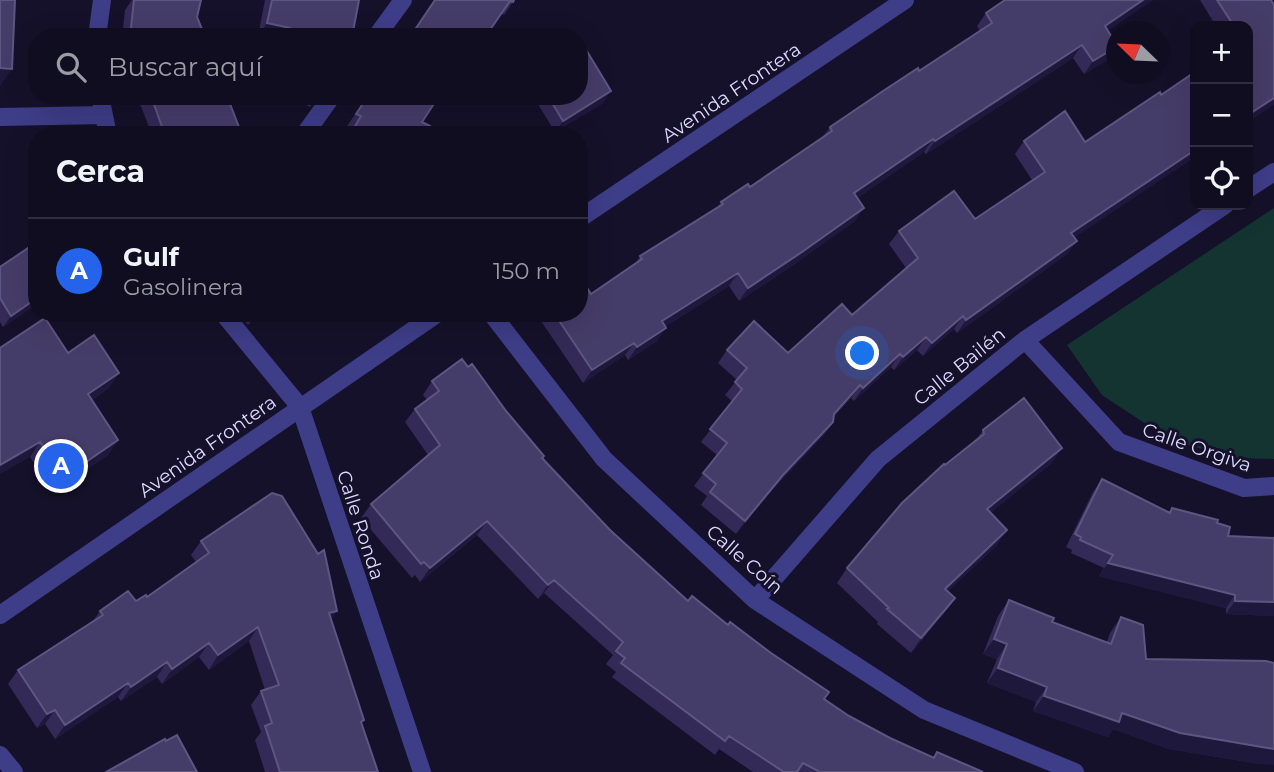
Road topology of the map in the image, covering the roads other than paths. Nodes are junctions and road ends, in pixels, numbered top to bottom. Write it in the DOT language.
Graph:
graph roads {
  1 [pos="102,0"];
  2 [pos="403,0"];
  3 [pos="905,0"];
  4 [pos="98,28"];
  5 [pos="383,28"];
  6 [pos="102,105"];
  7 [pos="326,105"];
  8 [pos="104,115"];
  9 [pos="0,117"];
  10 [pos="106,126"];
  11 [pos="310,126"];
  12 [pos="1274,172"];
  13 [pos="1253,187"];
  14 [pos="1218,210"];
  15 [pos="588,213"];
  16 [pos="230,322"];
  17 [pos="425,322"];
  18 [pos="498,322"];
  19 [pos="1025,340"];
  20 [pos="300,407"];
  21 [pos="1274,486"];
  22 [pos="755,600"];
  23 [pos="0,615"];
  24 [pos="0,755"];
  25 [pos="14,772"];
  26 [pos="422,772"];
  27 [pos="1075,772"];
  1 -- 4 [label="street"];
  2 -- 5 [label="street"];
  3 -- 15 [label="street, Avenida Frontera"];
  6 -- 8 [label="street"];
  7 -- 11 [label="street"];
  8 -- 9 [label="street"];
  8 -- 10 [label="street"];
  12 -- 13 [label="street"];
  14 -- 19 [label="street, Calle Bailén"];
  16 -- 20 [label="street, Calle Ronda"];
  17 -- 20 [label="street, Avenida Frontera"];
  18 -- 22 [label="street, Calle Coín"];
  19 -- 21 [label="street, Calle Orgiva"];
  19 -- 22 [label="street, Calle Bailén"];
  20 -- 23 [label="street, Avenida Frontera"];
  20 -- 26 [label="street, Calle Ronda"];
  22 -- 27 [label="street, Calle Coín"];
  24 -- 25 [label="street"];
}
